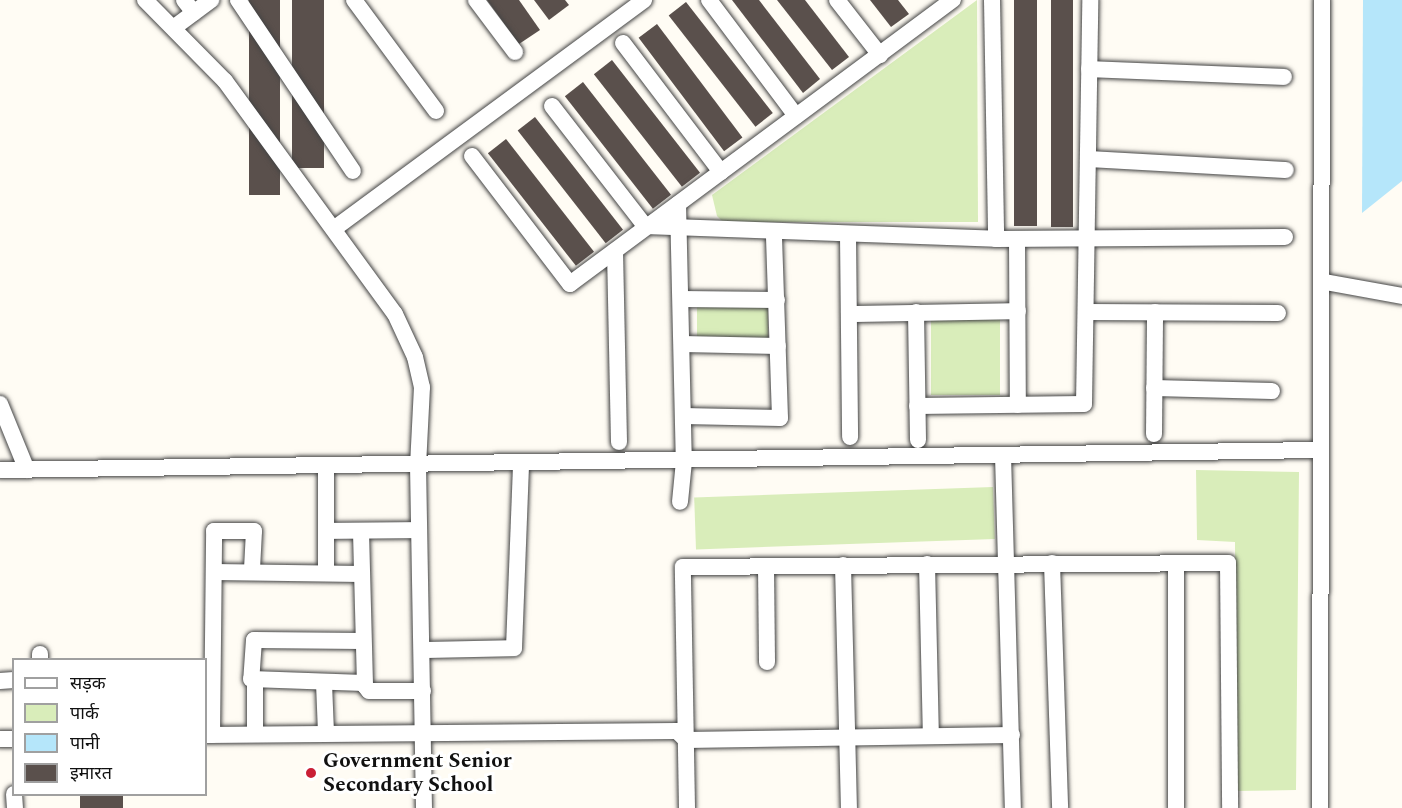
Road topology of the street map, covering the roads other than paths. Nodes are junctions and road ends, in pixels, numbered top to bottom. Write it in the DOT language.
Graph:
graph roads {
  1 [pos="145,0"];
  2 [pos="211,0"];
  3 [pos="238,0"];
  4 [pos="354,0"];
  5 [pos="476,0"];
  6 [pos="644,0"];
  7 [pos="709,0"];
  8 [pos="837,0"];
  9 [pos="953,0"];
  10 [pos="992,0"];
  11 [pos="1090,0"];
  12 [pos="1322,0"];
  13 [pos="189,6"];
  14 [pos="176,26"];
  15 [pos="623,43"];
  16 [pos="515,52"];
  17 [pos="880,55"];
  18 [pos="1089,69"];
  19 [pos="1284,77"];
  20 [pos="552,106"];
  21 [pos="436,111"];
  22 [pos="796,117"];
  23 [pos="472,156"];
  24 [pos="1088,159"];
  25 [pos="1286,170"];
  26 [pos="353,171"];
  27 [pos="721,172"];
  28 [pos="678,204"];
  29 [pos="645,226"];
  30 [pos="335,228"];
  31 [pos="678,232"];
  32 [pos="774,235"];
  33 [pos="848,236"];
  34 [pos="1285,237"];
  35 [pos="1084,238"];
  36 [pos="996,239"];
  37 [pos="1017,239"];
  38 [pos="615,251"];
  39 [pos="1325,282"];
  40 [pos="1402,296"];
  41 [pos="681,299"];
  42 [pos="777,300"];
  43 [pos="1017,311"];
  44 [pos="916,312"];
  45 [pos="1086,312"];
  46 [pos="1155,312"];
  47 [pos="1278,313"];
  48 [pos="849,314"];
  49 [pos="682,344"];
  50 [pos="778,346"];
  51 [pos="1154,388"];
  52 [pos="1272,391"];
  53 [pos="0,404"];
  54 [pos="1018,405"];
  55 [pos="917,406"];
  56 [pos="683,416"];
  57 [pos="1154,434"];
  58 [pos="850,437"];
  59 [pos="918,440"];
  60 [pos="619,442"];
  61 [pos="1321,450"];
  62 [pos="1003,455"];
  63 [pos="684,461"];
  64 [pos="521,464"];
  65 [pos="418,465"];
  66 [pos="326,466"];
  67 [pos="0,470"];
  68 [pos="27,470"];
  69 [pos="680,502"];
  70 [pos="419,530"];
  71 [pos="327,531"];
  72 [pos="361,532"];
  73 [pos="1007,563"];
  74 [pos="1052,563"];
  75 [pos="927,564"];
  76 [pos="1176,564"];
  77 [pos="843,565"];
  78 [pos="766,566"];
  79 [pos="252,570"];
  80 [pos="214,572"];
  81 [pos="326,573"];
  82 [pos="361,574"];
  83 [pos="362,641"];
  84 [pos="422,650"];
  85 [pos="767,662"];
  86 [pos="255,683"];
  87 [pos="324,683"];
  88 [pos="364,683"];
  89 [pos="423,691"];
  90 [pos="423,731"];
  91 [pos="326,733"];
  92 [pos="255,734"];
  93 [pos="209,735"];
  94 [pos="931,735"];
  95 [pos="1012,735"];
  96 [pos="847,737"];
  97 [pos="686,740"];
  98 [pos="424,808"];
  99 [pos="687,808"];
  100 [pos="849,808"];
  101 [pos="1013,808"];
  102 [pos="1060,808"];
  103 [pos="1176,808"];
  104 [pos="1230,808"];
  105 [pos="1320,808"];
  1 -- 14 [label="street"];
  2 -- 13 [label="street"];
  3 -- 26 [label="street"];
  4 -- 21 [label="street"];
  5 -- 16 [label="street"];
  6 -- 30 [label="street"];
  7 -- 22 [label="street"];
  8 -- 17 [label="street"];
  9 -- 17 [label="street"];
  10 -- 36 [label="street"];
  11 -- 18 [label="street"];
  12 -- 39 [label="street"];
  13 -- 14 [label="street"];
  14 -- 30 [label="street"];
  15 -- 27 [label="street"];
  17 -- 22 [label="street"];
  18 -- 19 [label="street"];
  18 -- 24 [label="street"];
  20 -- 29 [label="street"];
  22 -- 27 [label="street"];
  23 -- 38 [label="street"];
  24 -- 25 [label="street"];
  24 -- 35 [label="street"];
  27 -- 28 [label="street"];
  28 -- 29 [label="street"];
  28 -- 31 [label="street"];
  29 -- 31 [label="street"];
  29 -- 38 [label="street"];
  30 -- 65 [label="street"];
  31 -- 32 [label="street"];
  31 -- 41 [label="street"];
  32 -- 33 [label="street"];
  32 -- 42 [label="street"];
  33 -- 36 [label="street"];
  33 -- 48 [label="street"];
  34 -- 35 [label="street"];
  35 -- 37 [label="street"];
  35 -- 45 [label="street"];
  36 -- 37 [label="street"];
  37 -- 43 [label="street"];
  38 -- 60 [label="street"];
  39 -- 40 [label="street"];
  39 -- 61 [label="street"];
  41 -- 42 [label="street"];
  41 -- 49 [label="street"];
  42 -- 50 [label="street"];
  43 -- 44 [label="street"];
  43 -- 54 [label="street"];
  44 -- 48 [label="street"];
  44 -- 55 [label="street"];
  45 -- 46 [label="street"];
  45 -- 54 [label="street"];
  46 -- 47 [label="street"];
  46 -- 51 [label="street"];
  48 -- 58 [label="street"];
  49 -- 50 [label="street"];
  49 -- 56 [label="street"];
  50 -- 56 [label="street"];
  51 -- 52 [label="street"];
  51 -- 57 [label="street"];
  53 -- 68 [label="street"];
  54 -- 55 [label="street"];
  55 -- 59 [label="street"];
  56 -- 63 [label="street"];
  61 -- 62 [label="street"];
  61 -- 105 [label="street"];
  62 -- 63 [label="street"];
  62 -- 73 [label="street"];
  63 -- 64 [label="street"];
  63 -- 69 [label="street"];
  64 -- 65 [label="street"];
  64 -- 84 [label="street"];
  65 -- 66 [label="street"];
  65 -- 70 [label="street"];
  66 -- 68 [label="street"];
  66 -- 71 [label="street"];
  67 -- 68 [label="street"];
  70 -- 72 [label="street"];
  70 -- 84 [label="street"];
  71 -- 72 [label="street"];
  71 -- 81 [label="street"];
  72 -- 82 [label="street"];
  73 -- 74 [label="street"];
  73 -- 75 [label="street"];
  73 -- 95 [label="street"];
  74 -- 76 [label="street"];
  74 -- 102 [label="street"];
  75 -- 77 [label="street"];
  75 -- 94 [label="street"];
  76 -- 103 [label="street"];
  76 -- 104 [label="street"];
  77 -- 78 [label="street"];
  77 -- 96 [label="street"];
  78 -- 85 [label="street"];
  78 -- 97 [label="street"];
  79 -- 80 [label="street"];
  79 -- 80 [label="street"];
  79 -- 81 [label="street"];
  80 -- 93 [label="street"];
  81 -- 82 [label="street"];
  82 -- 83 [label="street"];
  83 -- 86 [label="street"];
  83 -- 88 [label="street"];
  84 -- 89 [label="street"];
  86 -- 87 [label="street"];
  86 -- 92 [label="street"];
  87 -- 88 [label="street"];
  87 -- 91 [label="street"];
  88 -- 89 [label="street"];
  89 -- 90 [label="street"];
  90 -- 91 [label="street"];
  90 -- 97 [label="street"];
  90 -- 98 [label="street"];
  91 -- 92 [label="street"];
  92 -- 93 [label="street"];
  94 -- 95 [label="street"];
  94 -- 96 [label="street"];
  95 -- 101 [label="street"];
  96 -- 97 [label="street"];
  96 -- 100 [label="street"];
  97 -- 99 [label="street"];
}
